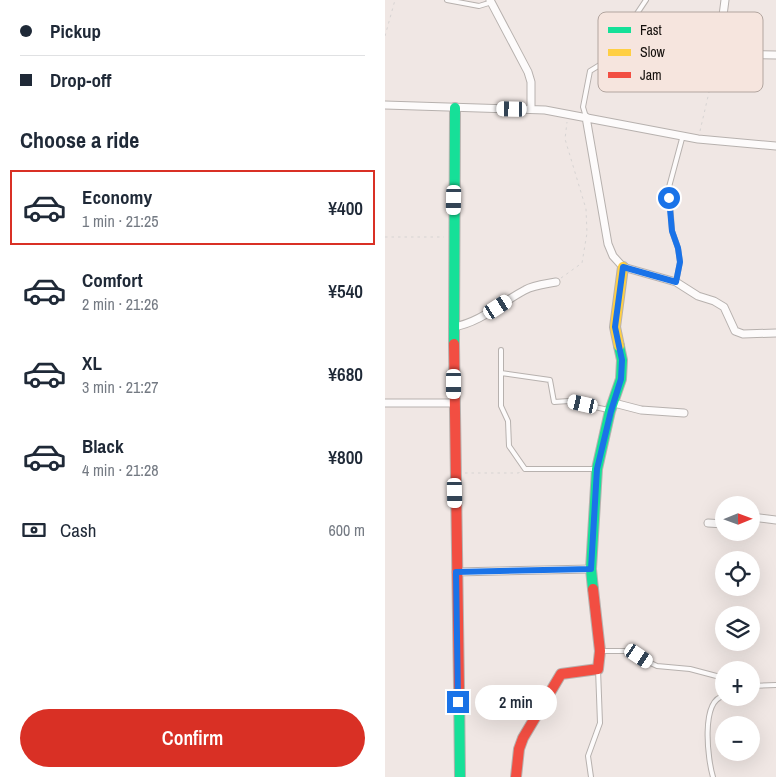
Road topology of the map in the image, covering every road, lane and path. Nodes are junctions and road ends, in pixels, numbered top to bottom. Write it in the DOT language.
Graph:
graph roads {
  1 [pos="395,0"];
  2 [pos="447,0"];
  3 [pos="646,0"];
  4 [pos="491,1"];
  5 [pos="638,12"];
  6 [pos="385,36"];
  7 [pos="763,55"];
  8 [pos="776,55"];
  9 [pos="598,65"];
  10 [pos="709,92"];
  11 [pos="385,105"];
  12 [pos="455,108"];
  13 [pos="531,109"];
  14 [pos="569,114"];
  15 [pos="586,117"];
  16 [pos="683,135"];
  17 [pos="698,139"];
  18 [pos="776,146"];
  19 [pos="385,237"];
  20 [pos="453,237"];
  21 [pos="623,267"];
  22 [pos="556,282"];
  23 [pos="676,282"];
  24 [pos="453,327"];
  25 [pos="776,333"];
  26 [pos="501,350"];
  27 [pos="501,373"];
  28 [pos="385,402"];
  29 [pos="454,403"];
  30 [pos="612,407"];
  31 [pos="683,413"];
  32 [pos="525,469"];
  33 [pos="597,469"];
  34 [pos="455,473"];
  35 [pos="760,518"];
  36 [pos="776,520"];
  37 [pos="708,523"];
  38 [pos="715,523"];
  39 [pos="591,569"];
  40 [pos="456,572"];
  41 [pos="600,652"];
  42 [pos="598,669"];
  43 [pos="715,676"];
  44 [pos="776,684"];
  45 [pos="760,685"];
  46 [pos="715,700"];
  47 [pos="460,777"];
  48 [pos="516,777"];
  49 [pos="591,777"];
  50 [pos="713,777"];
  1 -- 6 [label="path"];
  2 -- 4 [label="lane"];
  3 -- 5 [label="lane"];
  4 -- 13 [label="street"];
  7 -- 8 [label="street"];
  9 -- 15 [label="lane"];
  10 -- 17 [label="path"];
  11 -- 12 [label="street"];
  12 -- 13 [label="street"];
  12 -- 20 [label="street"];
  13 -- 14 [label="street"];
  14 -- 15 [label="street"];
  14 -- 22 [label="path"];
  15 -- 16 [label="street"];
  15 -- 21 [label="street"];
  16 -- 17 [label="street"];
  16 -- 23 [label="lane"];
  17 -- 18 [label="street"];
  19 -- 20 [label="path"];
  20 -- 24 [label="street"];
  21 -- 23 [label="street"];
  21 -- 30 [label="street"];
  22 -- 24 [label="street"];
  23 -- 25 [label="street"];
  24 -- 29 [label="street"];
  26 -- 27 [label="lane"];
  27 -- 30 [label="lane"];
  27 -- 32 [label="lane"];
  28 -- 29 [label="street"];
  29 -- 34 [label="street"];
  30 -- 31 [label="street"];
  30 -- 33 [label="street"];
  32 -- 33 [label="lane"];
  32 -- 34 [label="path"];
  33 -- 39 [label="street"];
  34 -- 40 [label="street"];
  35 -- 36 [label="street"];
  37 -- 38 [label="street"];
  39 -- 40 [label="street"];
  39 -- 41 [label="street"];
  40 -- 47 [label="street"];
  41 -- 42 [label="street"];
  41 -- 43 [label="lane"];
  42 -- 48 [label="street"];
  42 -- 49 [label="lane"];
  44 -- 45 [label="lane"];
  46 -- 50 [label="lane"];
}
